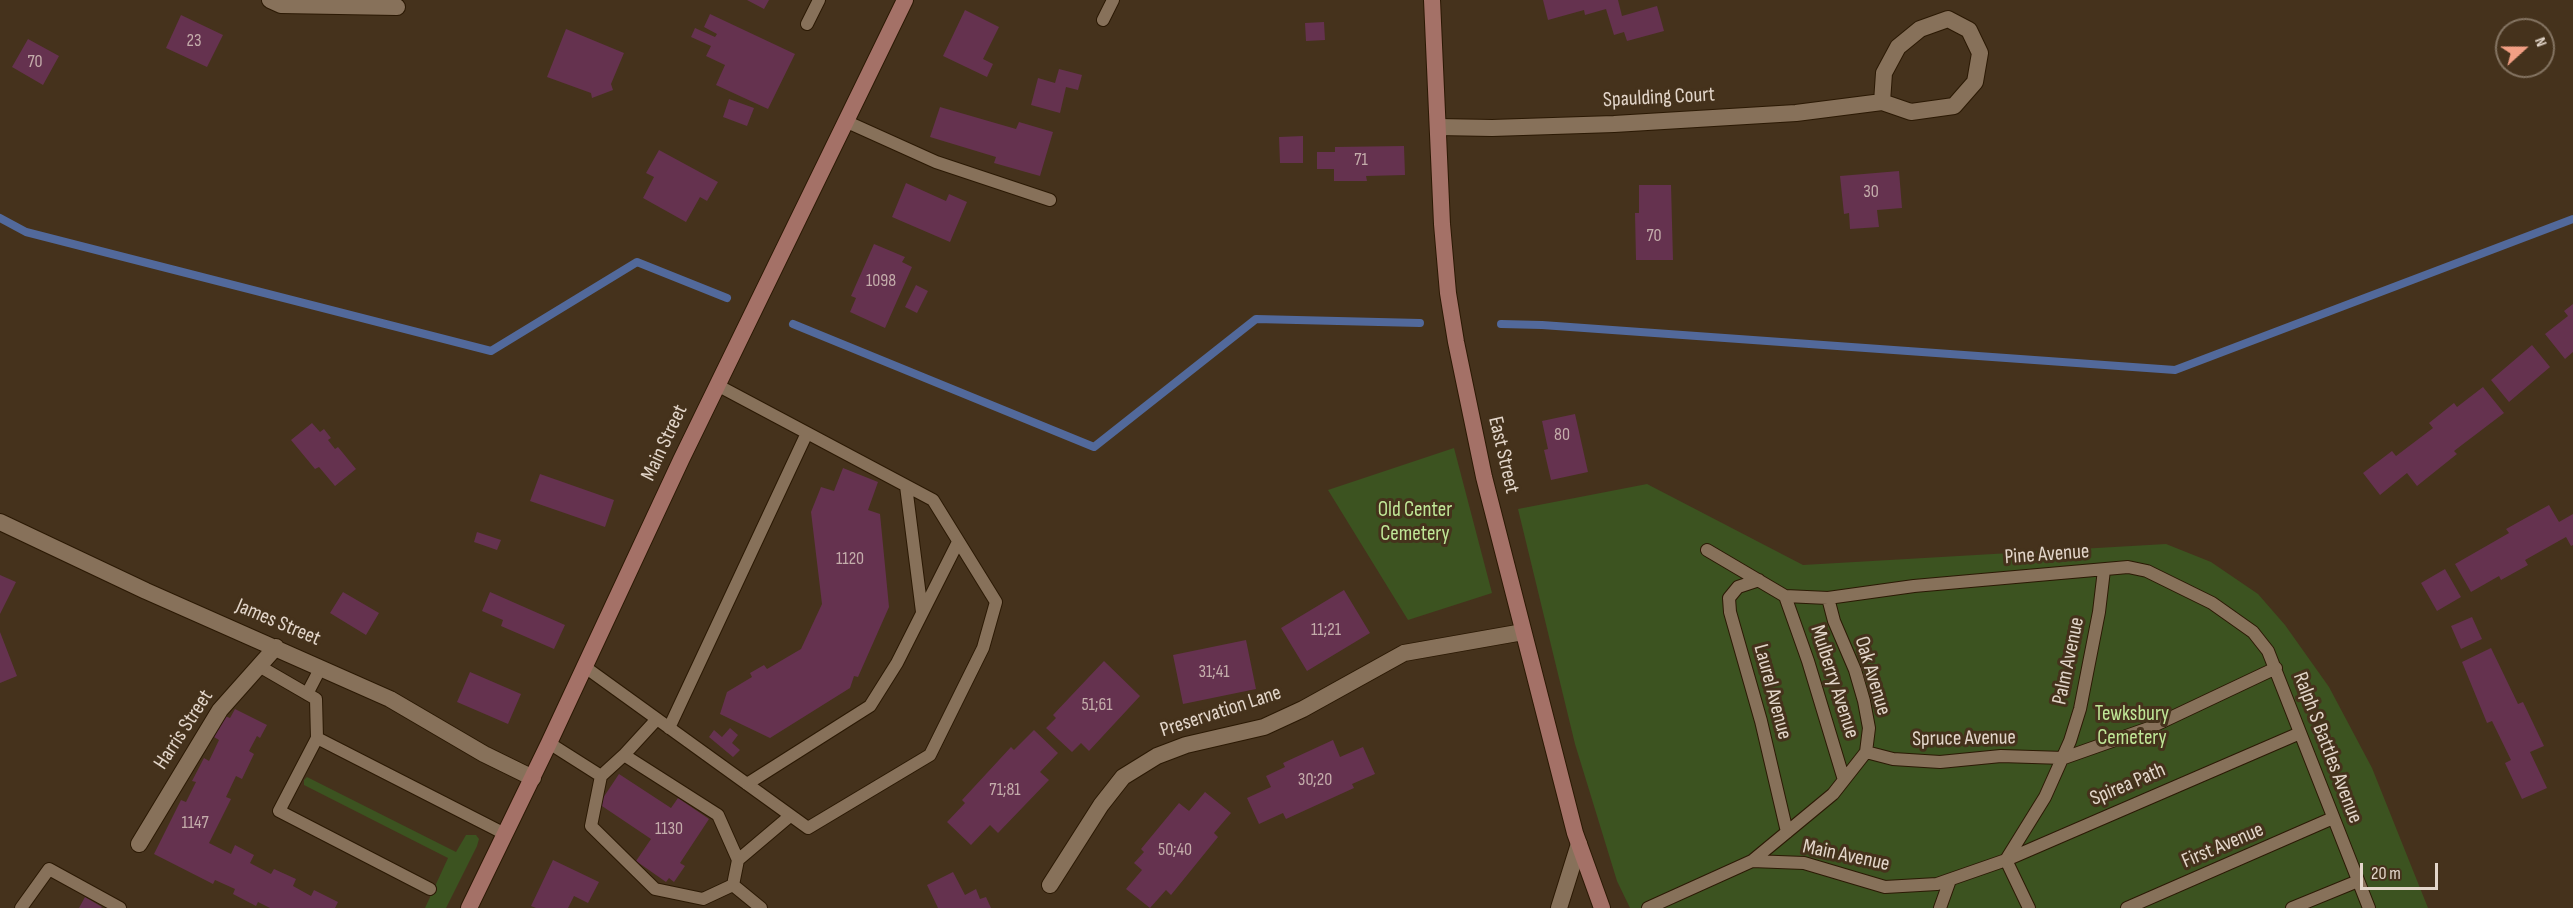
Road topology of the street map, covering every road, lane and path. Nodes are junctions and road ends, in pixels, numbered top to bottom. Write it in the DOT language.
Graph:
graph roads {
  1 [pos="270,0"];
  2 [pos="819,0"];
  3 [pos="1113,0"];
  4 [pos="1432,0"];
  5 [pos="900,2"];
  6 [pos="397,7"];
  7 [pos="1102,20"];
  8 [pos="807,24"];
  9 [pos="1882,102"];
  10 [pos="845,121"];
  11 [pos="1438,127"];
  12 [pos="1050,200"];
  13 [pos="717,385"];
  14 [pos="807,433"];
  15 [pos="906,486"];
  16 [pos="0,522"];
  17 [pos="958,542"];
  18 [pos="1707,550"];
  19 [pos="2104,570"];
  20 [pos="1759,580"];
  21 [pos="1785,596"];
  22 [pos="1828,598"];
  23 [pos="922,612"];
  24 [pos="1523,632"];
  25 [pos="276,647"];
  26 [pos="259,666"];
  27 [pos="321,667"];
  28 [pos="585,667"];
  29 [pos="2276,668"];
  30 [pos="307,694"];
  31 [pos="657,719"];
  32 [pos="669,728"];
  33 [pos="2300,733"];
  34 [pos="318,738"];
  35 [pos="549,743"];
  36 [pos="1866,752"];
  37 [pos="624,755"];
  38 [pos="2064,758"];
  39 [pos="601,776"];
  40 [pos="533,778"];
  41 [pos="1844,780"];
  42 [pos="747,784"];
  43 [pos="790,816"];
  44 [pos="2333,818"];
  45 [pos="1787,831"];
  46 [pos="505,834"];
  47 [pos="139,844"];
  48 [pos="1579,844"];
  49 [pos="738,860"];
  50 [pos="2006,860"];
  51 [pos="1752,861"];
  52 [pos="1950,880"];
  53 [pos="2358,881"];
  54 [pos="733,885"];
  55 [pos="1050,885"];
  56 [pos="430,890"];
  57 [pos="1656,906"];
  58 [pos="21,908"];
  59 [pos="120,908"];
  60 [pos="470,908"];
  61 [pos="761,908"];
  62 [pos="1559,908"];
  63 [pos="1602,908"];
  64 [pos="1940,908"];
  65 [pos="2029,908"];
  66 [pos="2127,908"];
  67 [pos="2292,908"];
  68 [pos="2369,908"];
  1 -- 6 [label="street"];
  2 -- 8 [label="lane"];
  3 -- 7 [label="lane"];
  4 -- 11 [label="main road, East Street"];
  5 -- 10 [label="main road, Main Street"];
  9 -- 9 [label="street, Spaulding Court"];
  9 -- 11 [label="street, Spaulding Court"];
  10 -- 12 [label="lane"];
  10 -- 13 [label="main road, Main Street"];
  11 -- 24 [label="main road, East Street"];
  13 -- 14 [label="lane"];
  13 -- 28 [label="main road, Main Street"];
  14 -- 15 [label="lane"];
  14 -- 32 [label="lane"];
  15 -- 17 [label="lane"];
  15 -- 23 [label="lane"];
  16 -- 25 [label="street, James Street"];
  17 -- 23 [label="lane"];
  17 -- 43 [label="lane"];
  18 -- 20 [label="lane"];
  19 -- 22 [label="lane, Pine Avenue"];
  19 -- 29 [label="lane, Pine Avenue"];
  19 -- 38 [label="lane, Palm Avenue"];
  20 -- 21 [label="lane"];
  20 -- 45 [label="lane, Laurel Avenue"];
  21 -- 22 [label="lane, Pine Avenue"];
  21 -- 41 [label="lane, Mulberry Avenue"];
  22 -- 36 [label="lane, Oak Avenue"];
  23 -- 42 [label="lane"];
  24 -- 48 [label="main road, East Street"];
  24 -- 55 [label="street, Preservation Lane"];
  25 -- 26 [label="street, Harris Street"];
  25 -- 27 [label="street, James Street"];
  26 -- 30 [label="lane"];
  26 -- 47 [label="street, Harris Street"];
  27 -- 30 [label="lane"];
  27 -- 40 [label="street, James Street"];
  28 -- 31 [label="lane"];
  28 -- 35 [label="main road, Main Street"];
  29 -- 33 [label="lane, Ralph S Battles Avenue"];
  29 -- 38 [label="lane"];
  30 -- 34 [label="lane"];
  31 -- 32 [label="lane"];
  31 -- 37 [label="lane"];
  32 -- 42 [label="lane"];
  33 -- 44 [label="lane, Ralph S Battles Avenue"];
  33 -- 50 [label="lane, Spirea Path"];
  34 -- 46 [label="lane"];
  34 -- 56 [label="lane"];
  35 -- 39 [label="lane"];
  35 -- 40 [label="main road, Main Street"];
  36 -- 38 [label="lane, Spruce Avenue"];
  36 -- 41 [label="lane"];
  37 -- 39 [label="lane"];
  37 -- 49 [label="lane"];
  38 -- 50 [label="lane, Palm Avenue"];
  39 -- 54 [label="lane"];
  40 -- 46 [label="main road, Main Street"];
  41 -- 45 [label="lane"];
  42 -- 43 [label="lane"];
  43 -- 49 [label="lane"];
  44 -- 53 [label="lane, Ralph S Battles Avenue"];
  44 -- 66 [label="lane, First Avenue"];
  45 -- 51 [label="lane"];
  46 -- 60 [label="main road, Main Street"];
  48 -- 62 [label="street"];
  48 -- 63 [label="main road, East Street"];
  49 -- 54 [label="lane"];
  50 -- 52 [label="lane, Main Avenue"];
  50 -- 65 [label="lane"];
  51 -- 52 [label="lane, Main Avenue"];
  51 -- 57 [label="lane, Main Avenue"];
  52 -- 64 [label="lane"];
  53 -- 67 [label="lane"];
  53 -- 68 [label="lane, Ralph S Battles Avenue"];
  54 -- 61 [label="lane"];
  58 -- 59 [label="lane"];
}
